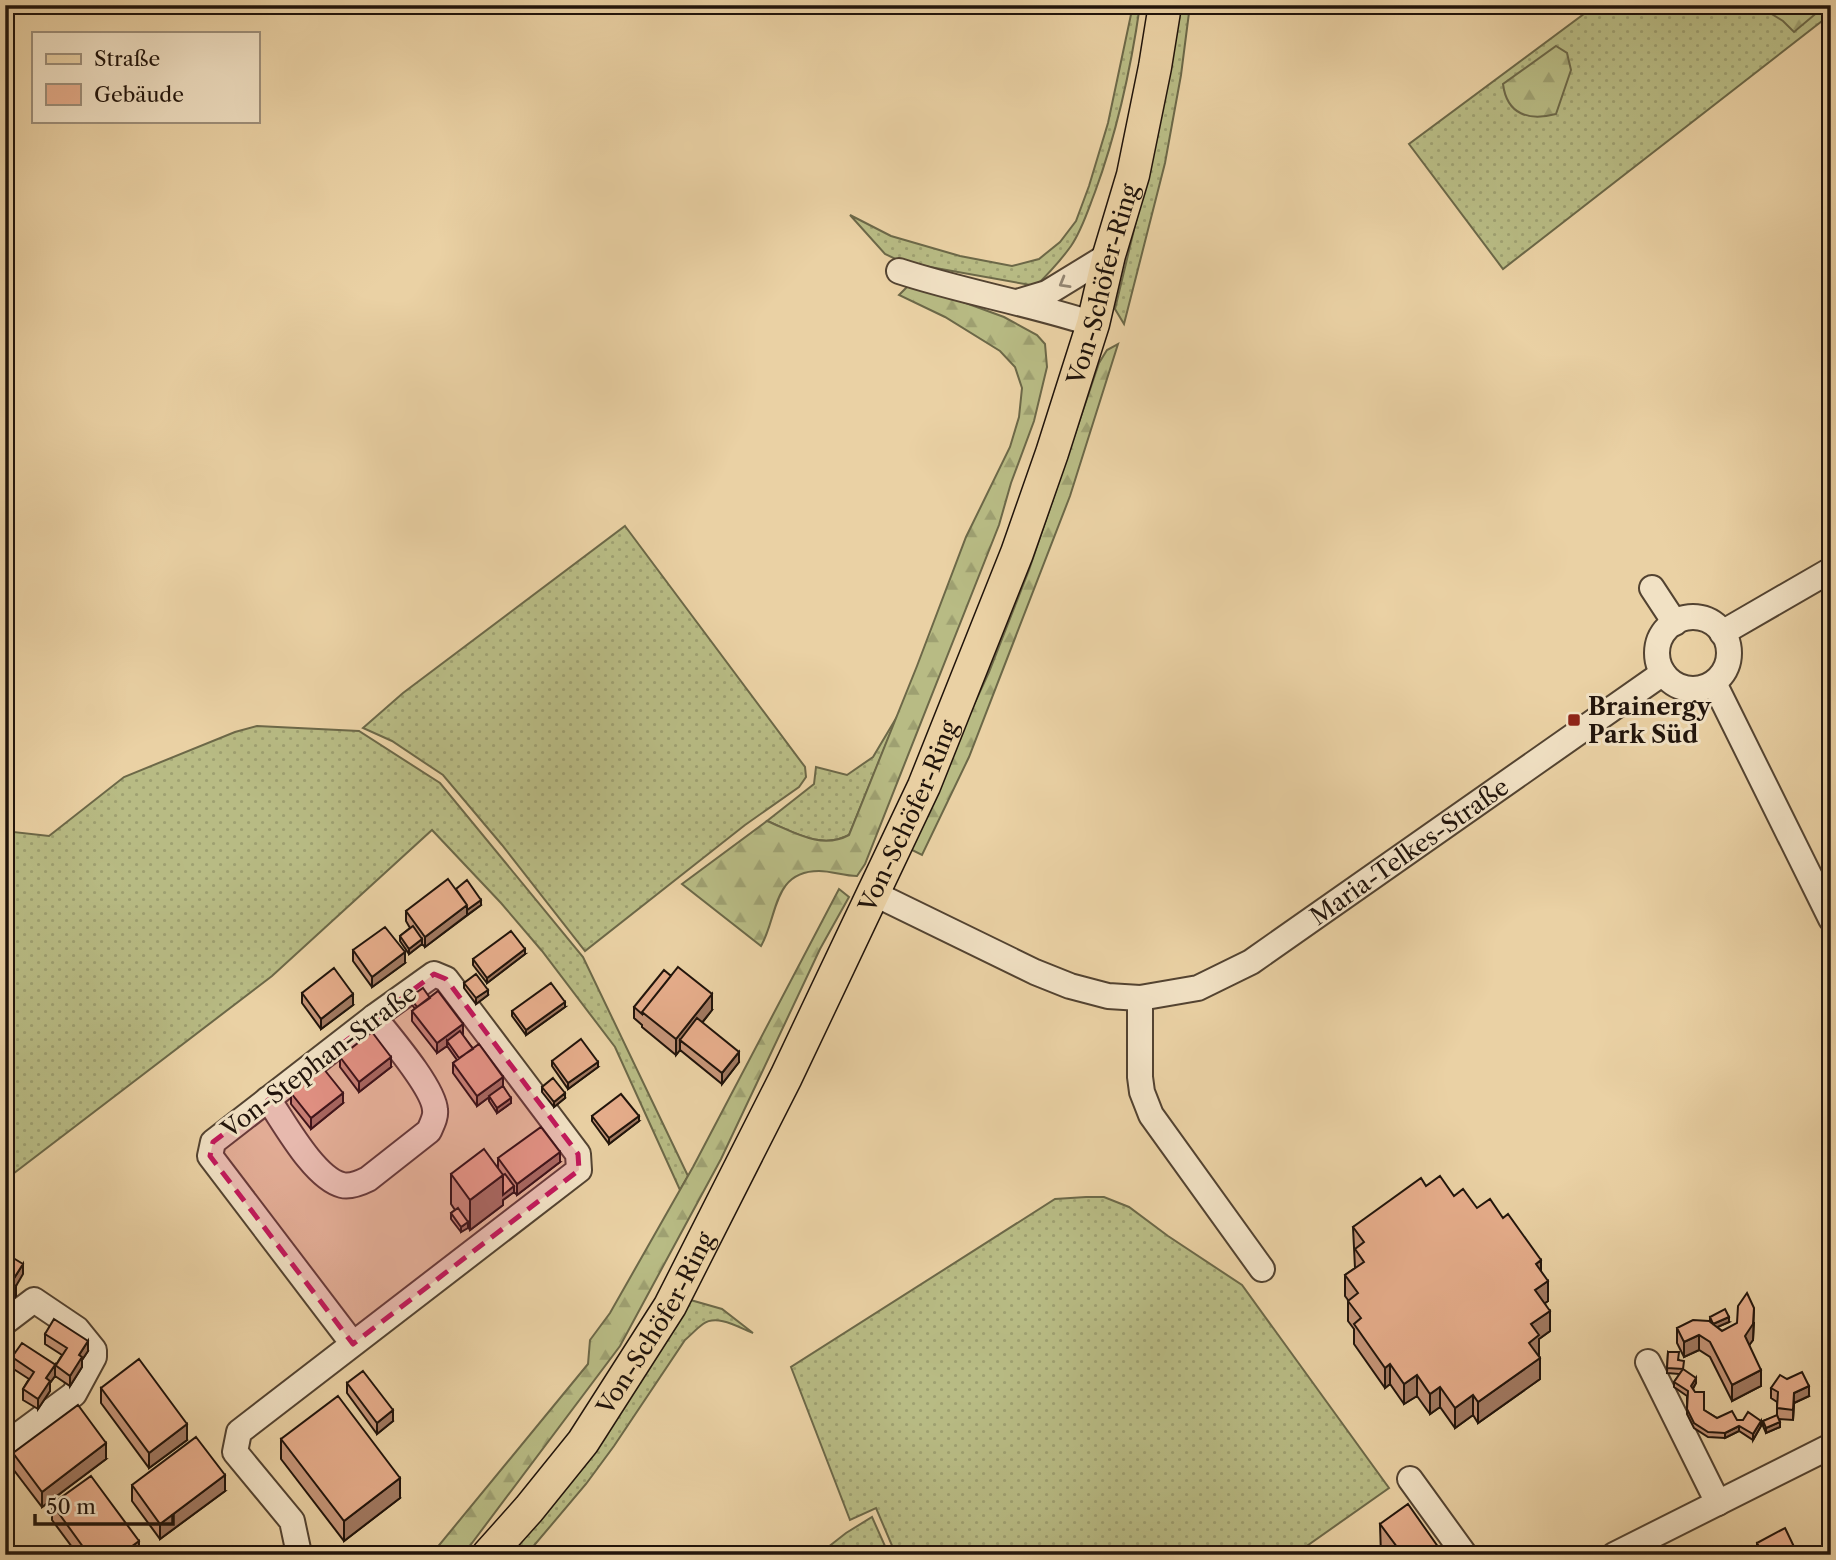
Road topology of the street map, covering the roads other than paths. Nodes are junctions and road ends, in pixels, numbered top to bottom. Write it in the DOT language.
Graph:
graph roads {
  1 [pos="1165,5"];
  2 [pos="1109,254"];
  3 [pos="899,271"];
  4 [pos="1015,303"];
  5 [pos="1093,324"];
  6 [pos="1831,570"];
  7 [pos="1652,588"];
  8 [pos="1675,623"];
  9 [pos="1722,633"];
  10 [pos="1663,673"];
  11 [pos="1714,683"];
  12 [pos="875,894"];
  13 [pos="1831,919"];
  14 [pos="1140,998"];
  15 [pos="374,1017"];
  16 [pos="268,1099"];
  17 [pos="1262,1269"];
  18 [pos="5,1322"];
  19 [pos="353,1344"];
  20 [pos="1648,1362"];
  21 [pos="5,1445"];
  22 [pos="1831,1446"];
  23 [pos="1410,1479"];
  24 [pos="1718,1503"];
  25 [pos="296,1555"];
  26 [pos="488,1555"];
  27 [pos="1465,1555"];
  28 [pos="1614,1555"];
  1 -- 2 [label="main road, Von-Schöfer-Ring"];
  2 -- 4 [label="street, one-way"];
  2 -- 5 [label="main road, Von-Schöfer-Ring"];
  3 -- 4 [label="street"];
  4 -- 5 [label="street"];
  5 -- 12 [label="main road, Von-Schöfer-Ring"];
  6 -- 9 [label="street"];
  7 -- 8 [label="street"];
  8 -- 9 [label="street"];
  8 -- 10 [label="street"];
  9 -- 11 [label="street"];
  10 -- 11 [label="street"];
  10 -- 14 [label="street, Maria-Telkes-Straße"];
  11 -- 13 [label="street"];
  12 -- 14 [label="street, Maria-Telkes-Straße"];
  12 -- 26 [label="main road, Von-Schöfer-Ring"];
  14 -- 17 [label="street"];
  15 -- 16 [label="street, Von-Stephan-Straße"];
  15 -- 16 [label="street"];
  15 -- 19 [label="street, Von-Stephan-Straße"];
  16 -- 19 [label="street, Von-Stephan-Straße"];
  18 -- 21 [label="street"];
  19 -- 25 [label="street, Von-Stephan-Straße"];
  20 -- 24 [label="street"];
  22 -- 24 [label="street"];
  23 -- 27 [label="street"];
  24 -- 28 [label="street"];
}
